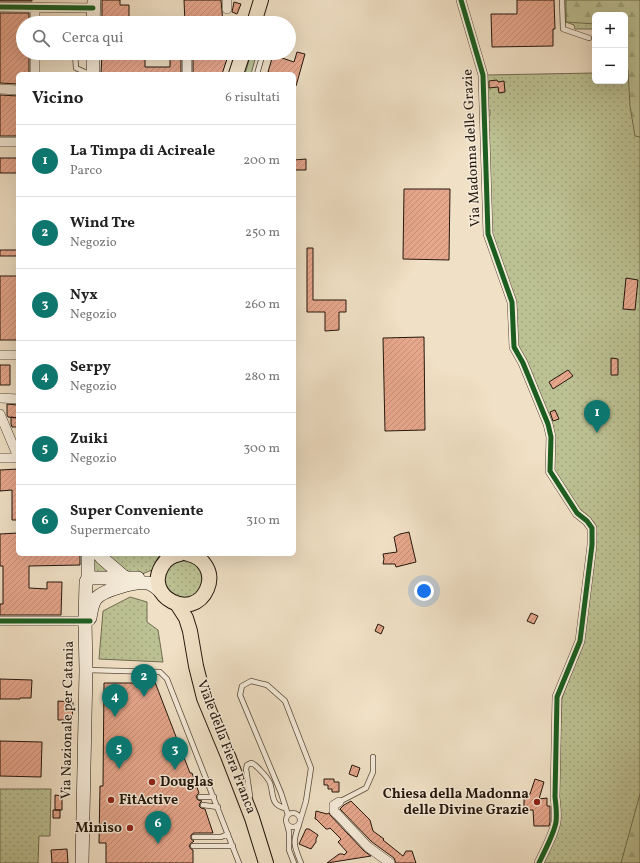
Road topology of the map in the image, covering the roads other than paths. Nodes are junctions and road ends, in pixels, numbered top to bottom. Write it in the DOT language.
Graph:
graph roads {
  1 [pos="255,0"];
  2 [pos="261,0"];
  3 [pos="461,0"];
  4 [pos="562,0"];
  5 [pos="93,4"];
  6 [pos="0,7"];
  7 [pos="36,7"];
  8 [pos="35,16"];
  9 [pos="93,16"];
  10 [pos="250,16"];
  11 [pos="256,16"];
  12 [pos="589,38"];
  13 [pos="35,60"];
  14 [pos="75,60"];
  15 [pos="93,60"];
  16 [pos="188,60"];
  17 [pos="238,60"];
  18 [pos="240,60"];
  19 [pos="261,60"];
  20 [pos="35,72"];
  21 [pos="85,72"];
  22 [pos="93,72"];
  23 [pos="187,72"];
  24 [pos="235,72"];
  25 [pos="236,72"];
  26 [pos="258,72"];
  27 [pos="0,89"];
  28 [pos="16,90"];
  29 [pos="0,142"];
  30 [pos="16,142"];
  31 [pos="0,355"];
  32 [pos="16,355"];
  33 [pos="0,398"];
  34 [pos="16,398"];
  35 [pos="0,414"];
  36 [pos="16,452"];
  37 [pos="16,457"];
  38 [pos="0,458"];
  39 [pos="88,556"];
  40 [pos="100,556"];
  41 [pos="174,556"];
  42 [pos="194,556"];
  43 [pos="164,562"];
  44 [pos="88,578"];
  45 [pos="124,582"];
  46 [pos="161,592"];
  47 [pos="197,601"];
  48 [pos="177,604"];
  49 [pos="0,621"];
  50 [pos="87,621"];
  51 [pos="190,631"];
  52 [pos="86,670"];
  53 [pos="373,758"];
  54 [pos="200,797"];
  55 [pos="214,797"];
  56 [pos="338,802"];
  57 [pos="204,805"];
  58 [pos="218,807"];
  59 [pos="285,808"];
  60 [pos="288,815"];
  61 [pos="252,818"];
  62 [pos="286,822"];
  63 [pos="300,822"];
  64 [pos="228,834"];
  65 [pos="194,837"];
  66 [pos="193,846"];
  67 [pos="233,846"];
  68 [pos="82,863"];
  69 [pos="239,863"];
  70 [pos="266,863"];
  71 [pos="294,863"];
  72 [pos="301,863"];
  73 [pos="390,863"];
  74 [pos="539,863"];
  1 -- 10 [label="main road"];
  2 -- 11 [label="main road"];
  3 -- 74 [label="street, Via Madonna delle Grazie"];
  4 -- 12 [label="lane"];
  5 -- 7 [label="street"];
  5 -- 9 [label="main road"];
  6 -- 7 [label="street"];
  7 -- 8 [label="street"];
  13 -- 20 [label="street"];
  14 -- 21 [label="lane"];
  15 -- 22 [label="main road"];
  16 -- 23 [label="street"];
  17 -- 24 [label="main road"];
  18 -- 25 [label="main road"];
  19 -- 26 [label="lane"];
  27 -- 28 [label="street"];
  29 -- 30 [label="street"];
  31 -- 32 [label="street"];
  33 -- 34 [label="street"];
  35 -- 36 [label="street"];
  37 -- 38 [label="street"];
  39 -- 44 [label="main road, Via Nazionale per Catania"];
  40 -- 45 [label="main road"];
  41 -- 43 [label="main road"];
  42 -- 47 [label="main road"];
  43 -- 45 [label="main road"];
  43 -- 46 [label="main road"];
  44 -- 45 [label="main road"];
  44 -- 50 [label="main road, Via Nazionale per Catania"];
  45 -- 46 [label="main road"];
  45 -- 50 [label="main road"];
  46 -- 48 [label="main road"];
  47 -- 48 [label="main road"];
  47 -- 51 [label="main road"];
  48 -- 51 [label="main road"];
  49 -- 50 [label="street"];
  50 -- 52 [label="main road, Via Nazionale per Catania"];
  51 -- 61 [label="main road, Viale della Fiera Franca"];
  52 -- 55 [label="lane"];
  52 -- 68 [label="main road, Via Nazionale per Catania"];
  53 -- 56 [label="lane"];
  54 -- 55 [label="lane"];
  55 -- 58 [label="lane"];
  56 -- 73 [label="street"];
  57 -- 58 [label="lane"];
  58 -- 64 [label="lane"];
  59 -- 60 [label="lane"];
  59 -- 61 [label="lane"];
  59 -- 63 [label="lane"];
  60 -- 62 [label="lane"];
  60 -- 63 [label="lane"];
  61 -- 70 [label="main road, Viale della Fiera Franca"];
  62 -- 63 [label="lane"];
  62 -- 71 [label="lane"];
  63 -- 72 [label="lane"];
  64 -- 65 [label="lane"];
  64 -- 67 [label="lane"];
  66 -- 67 [label="lane"];
  67 -- 69 [label="lane"];
}
